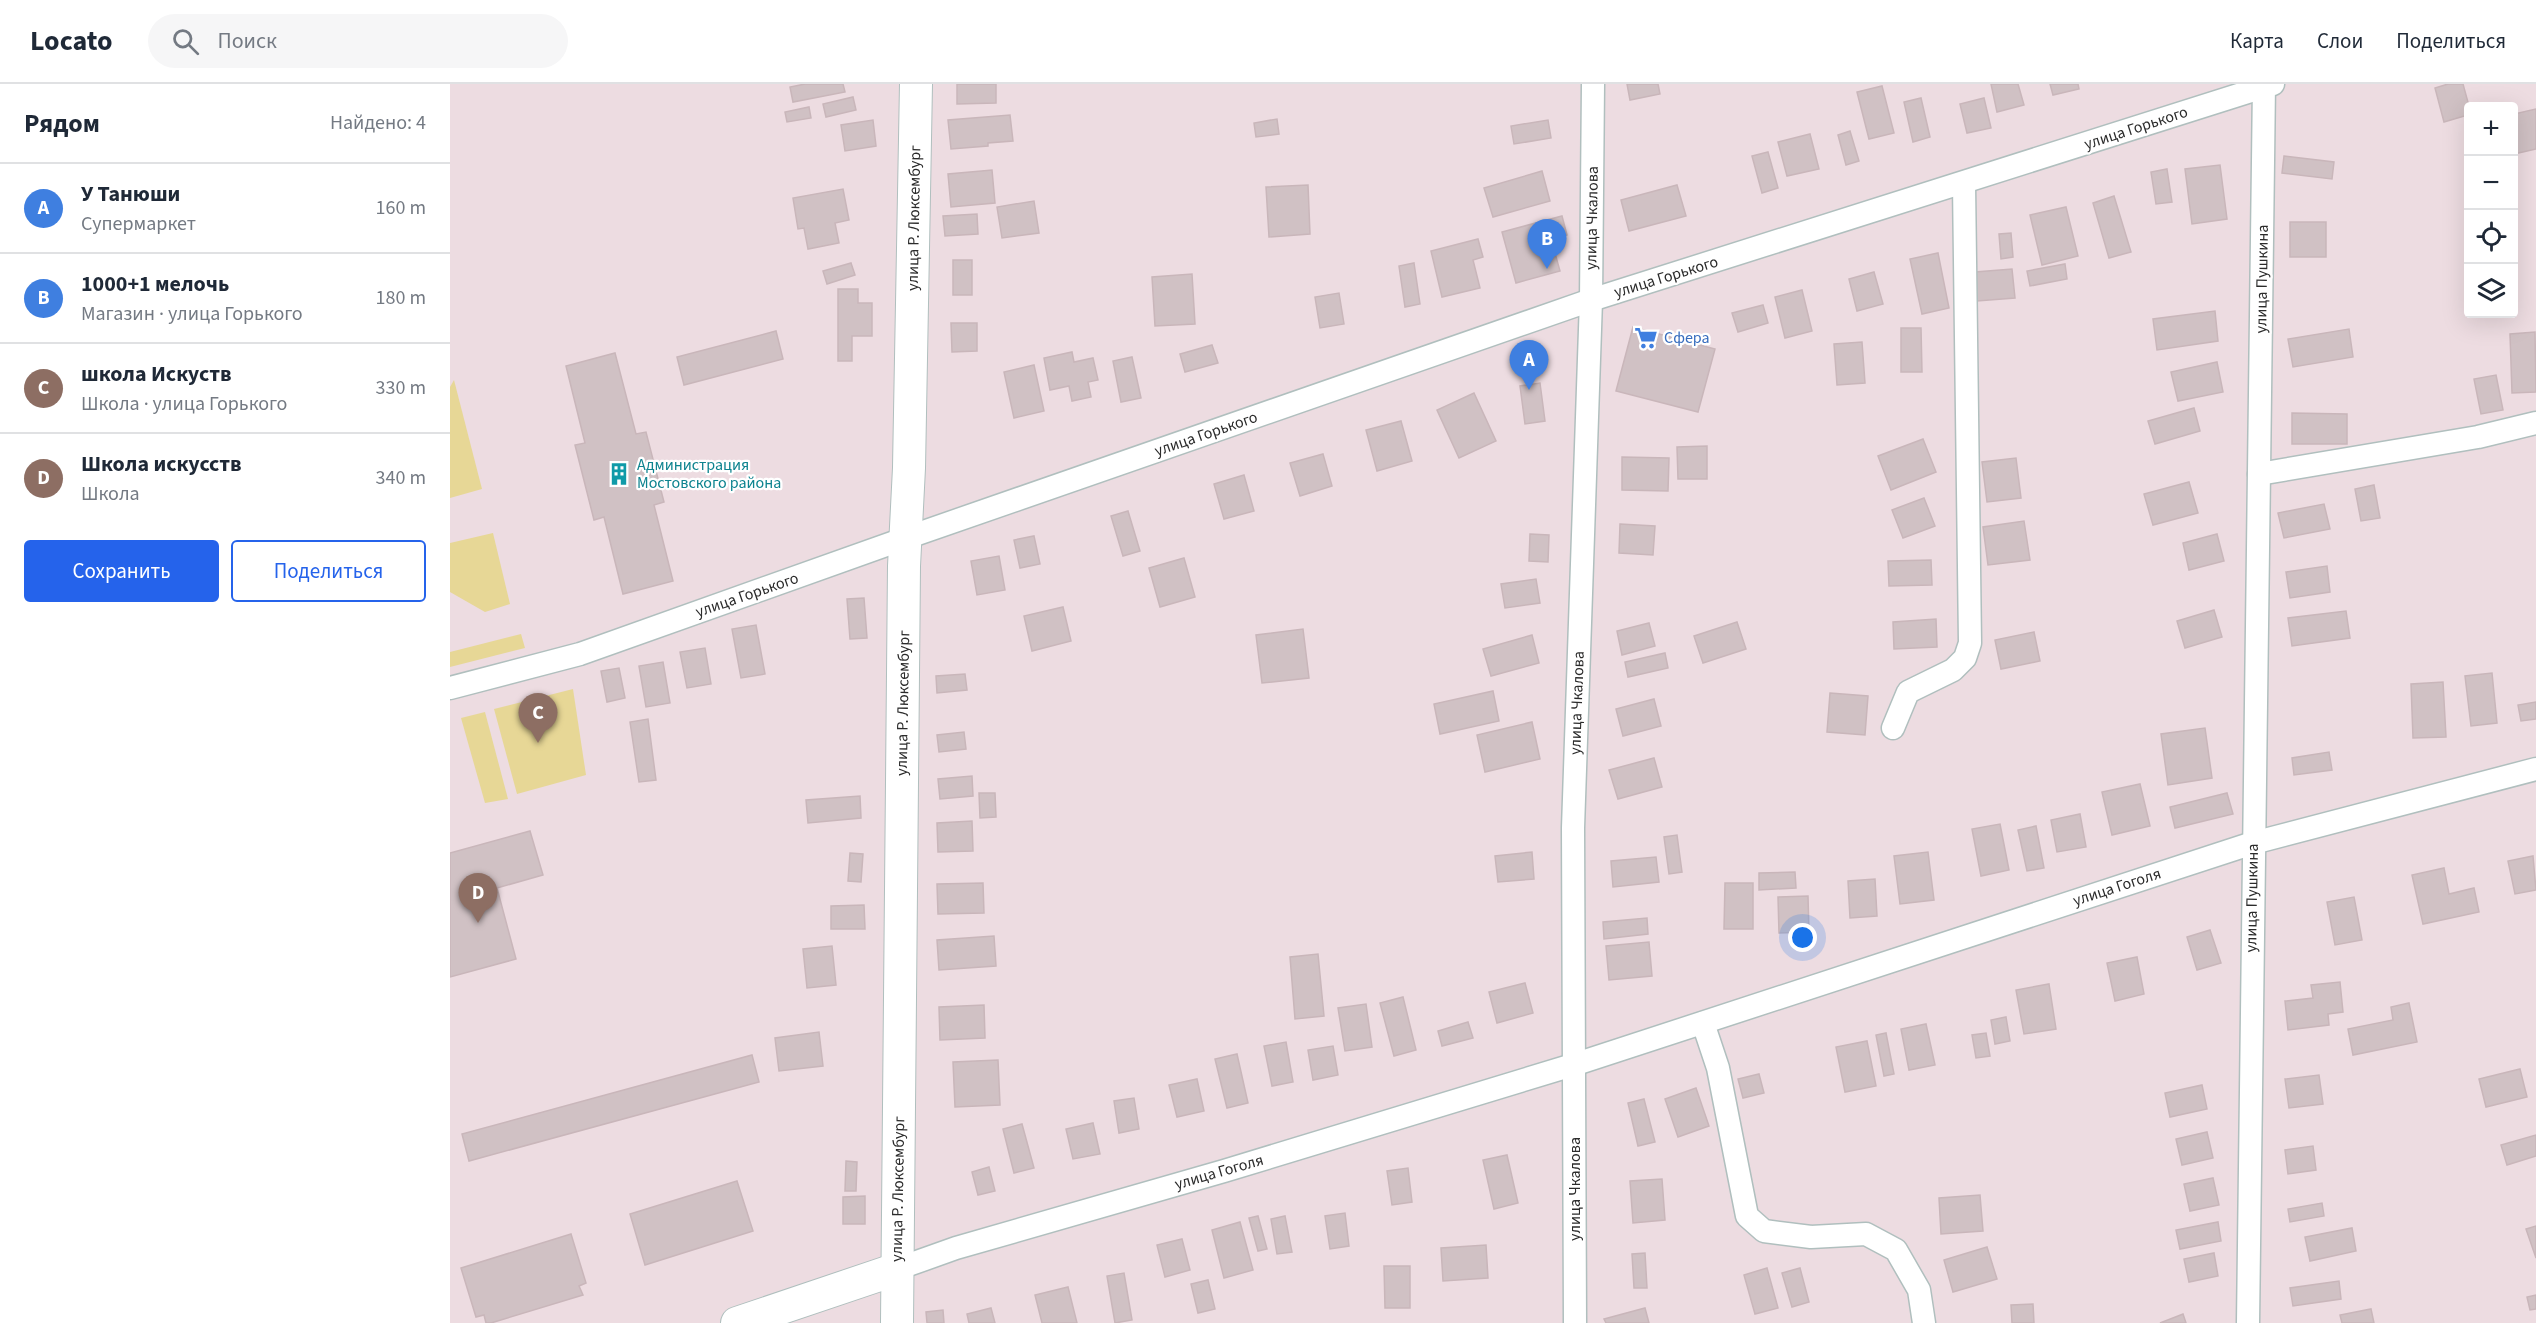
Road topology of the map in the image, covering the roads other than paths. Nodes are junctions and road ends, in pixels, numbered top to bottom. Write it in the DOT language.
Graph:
graph roads {
  1 [pos="916,84"];
  2 [pos="1593,84"];
  3 [pos="2267,85"];
  4 [pos="1964,184"];
  5 [pos="1591,300"];
  6 [pos="2536,423"];
  7 [pos="2259,474"];
  8 [pos="906,538"];
  9 [pos="450,688"];
  10 [pos="1893,728"];
  11 [pos="2536,769"];
  12 [pos="2253,843"];
  13 [pos="1703,1023"];
  14 [pos="1575,1064"];
  15 [pos="897,1269"];
  16 [pos="737,1323"];
  17 [pos="897,1323"];
  18 [pos="1575,1323"];
  19 [pos="1924,1323"];
  20 [pos="2248,1323"];
  1 -- 8 [label="street, улица Р. Люксембург"];
  2 -- 5 [label="street, улица Чкалова"];
  3 -- 4 [label="street, улица Горького"];
  3 -- 7 [label="street, улица Пушкина"];
  4 -- 5 [label="street, улица Горького"];
  4 -- 10 [label="street"];
  5 -- 8 [label="street, улица Горького"];
  5 -- 14 [label="street, улица Чкалова"];
  6 -- 7 [label="street"];
  7 -- 12 [label="street, улица Пушкина"];
  8 -- 9 [label="street, улица Горького"];
  8 -- 15 [label="street, улица Р. Люксембург"];
  11 -- 12 [label="street, улица Гоголя"];
  12 -- 13 [label="street, улица Гоголя"];
  12 -- 20 [label="street, улица Пушкина"];
  13 -- 14 [label="street, улица Гоголя"];
  13 -- 19 [label="street"];
  14 -- 15 [label="street, улица Гоголя"];
  14 -- 18 [label="street, улица Чкалова"];
  15 -- 16 [label="street, улица Гоголя"];
  15 -- 17 [label="street, улица Р. Люксембург"];
}
